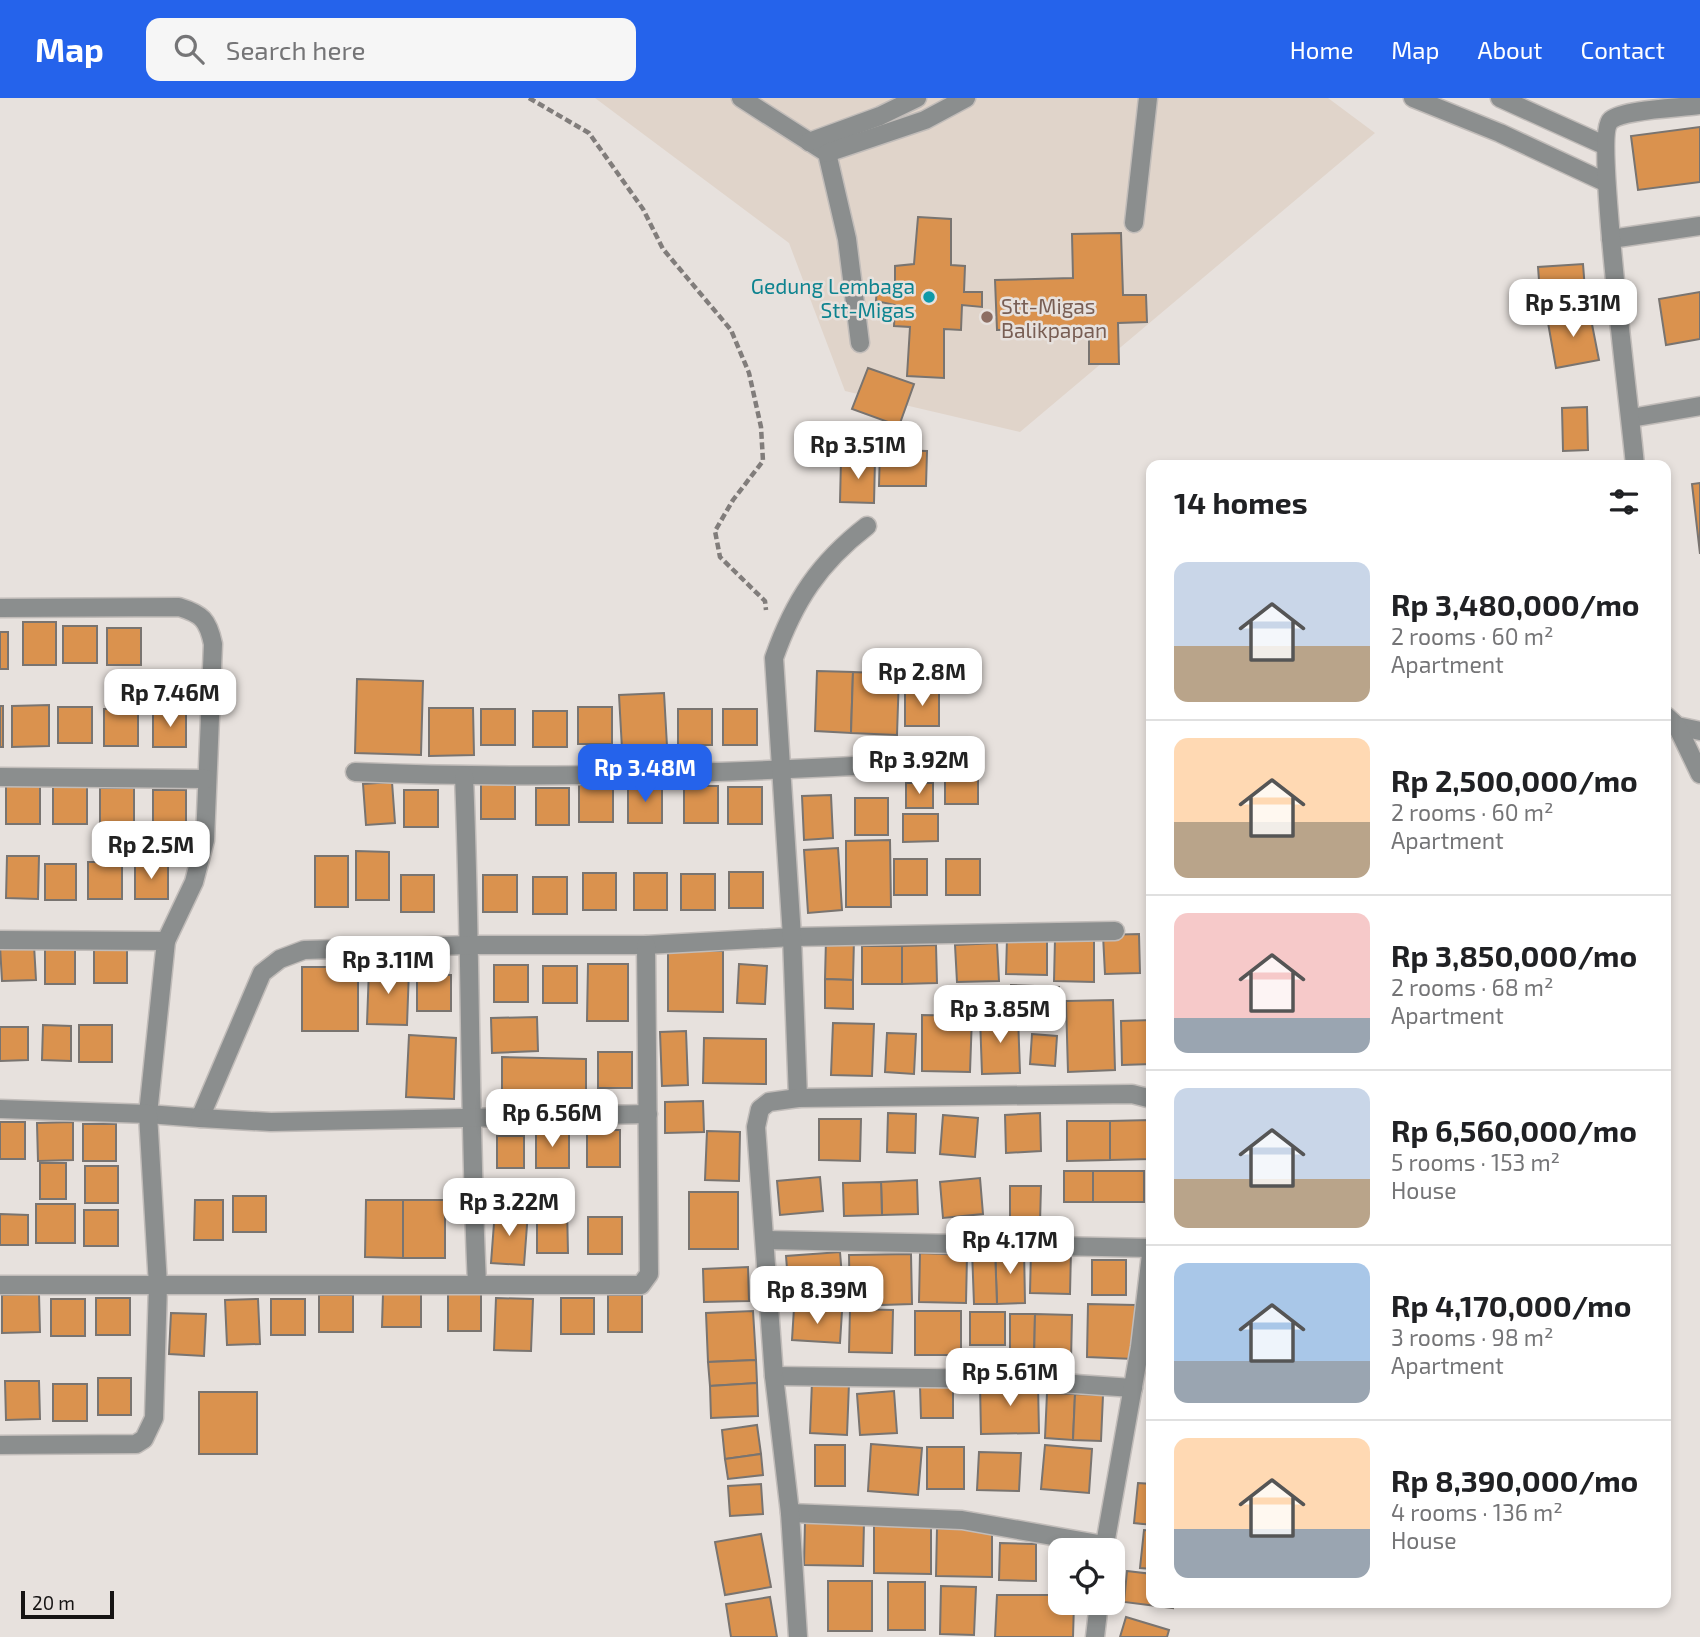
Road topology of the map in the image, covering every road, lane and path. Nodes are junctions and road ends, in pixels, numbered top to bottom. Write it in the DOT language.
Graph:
graph roads {
  1 [pos="529,98"];
  2 [pos="741,98"];
  3 [pos="918,98"];
  4 [pos="966,98"];
  5 [pos="1148,98"];
  6 [pos="1413,98"];
  7 [pos="1500,98"];
  8 [pos="1700,105"];
  9 [pos="809,142"];
  10 [pos="1604,145"];
  11 [pos="827,153"];
  12 [pos="1605,182"];
  13 [pos="1134,223"];
  14 [pos="1700,226"];
  15 [pos="1611,239"];
  16 [pos="860,343"];
  17 [pos="1700,406"];
  18 [pos="1632,418"];
  19 [pos="1635,460"];
  20 [pos="867,526"];
  21 [pos="0,608"];
  22 [pos="774,659"];
  23 [pos="1672,721"];
  24 [pos="1700,731"];
  25 [pos="927,762"];
  26 [pos="782,771"];
  27 [pos="355,772"];
  28 [pos="1700,774"];
  29 [pos="0,776"];
  30 [pos="464,776"];
  31 [pos="206,779"];
  32 [pos="1115,931"];
  33 [pos="792,937"];
  34 [pos="0,940"];
  35 [pos="166,941"];
  36 [pos="470,945"];
  37 [pos="646,945"];
  38 [pos="797,1098"];
  39 [pos="1146,1098"];
  40 [pos="0,1109"];
  41 [pos="148,1114"];
  42 [pos="648,1114"];
  43 [pos="469,1117"];
  44 [pos="200,1118"];
  45 [pos="766,1240"];
  46 [pos="1146,1247"];
  47 [pos="477,1284"];
  48 [pos="0,1285"];
  49 [pos="159,1285"];
  50 [pos="1146,1286"];
  51 [pos="774,1376"];
  52 [pos="1133,1388"];
  53 [pos="0,1445"];
  54 [pos="790,1513"];
  55 [pos="1053,1538"];
  56 [pos="1106,1538"];
  57 [pos="1098,1615"];
  58 [pos="798,1637"];
  59 [pos="1095,1637"];
  1 -- 22 [label="path"];
  2 -- 9 [label="street"];
  3 -- 9 [label="street"];
  4 -- 11 [label="street"];
  5 -- 13 [label="street"];
  6 -- 12 [label="street"];
  7 -- 10 [label="street"];
  8 -- 10 [label="street"];
  9 -- 11 [label="street"];
  10 -- 12 [label="street"];
  11 -- 16 [label="street"];
  12 -- 15 [label="street"];
  14 -- 15 [label="street"];
  15 -- 18 [label="street"];
  17 -- 18 [label="street"];
  18 -- 19 [label="street"];
  20 -- 22 [label="street"];
  21 -- 31 [label="street"];
  22 -- 26 [label="street"];
  23 -- 24 [label="street"];
  23 -- 28 [label="street"];
  25 -- 26 [label="street"];
  26 -- 30 [label="street"];
  26 -- 33 [label="street"];
  27 -- 30 [label="street"];
  29 -- 31 [label="street"];
  30 -- 36 [label="street"];
  31 -- 35 [label="street"];
  32 -- 33 [label="street"];
  33 -- 37 [label="street"];
  33 -- 38 [label="street"];
  34 -- 35 [label="street"];
  35 -- 41 [label="street"];
  36 -- 37 [label="street"];
  36 -- 43 [label="street"];
  36 -- 44 [label="street"];
  37 -- 42 [label="street"];
  38 -- 39 [label="street"];
  38 -- 45 [label="street"];
  40 -- 41 [label="street"];
  41 -- 44 [label="street"];
  41 -- 49 [label="street"];
  42 -- 43 [label="street"];
  42 -- 47 [label="street"];
  43 -- 44 [label="street"];
  43 -- 47 [label="street"];
  45 -- 46 [label="street"];
  45 -- 51 [label="street"];
  47 -- 49 [label="street"];
  48 -- 49 [label="street"];
  49 -- 53 [label="street"];
  50 -- 52 [label="street"];
  51 -- 52 [label="street"];
  51 -- 54 [label="street"];
  52 -- 56 [label="street"];
  54 -- 55 [label="street"];
  54 -- 58 [label="street"];
  57 -- 59 [label="street"];
}
